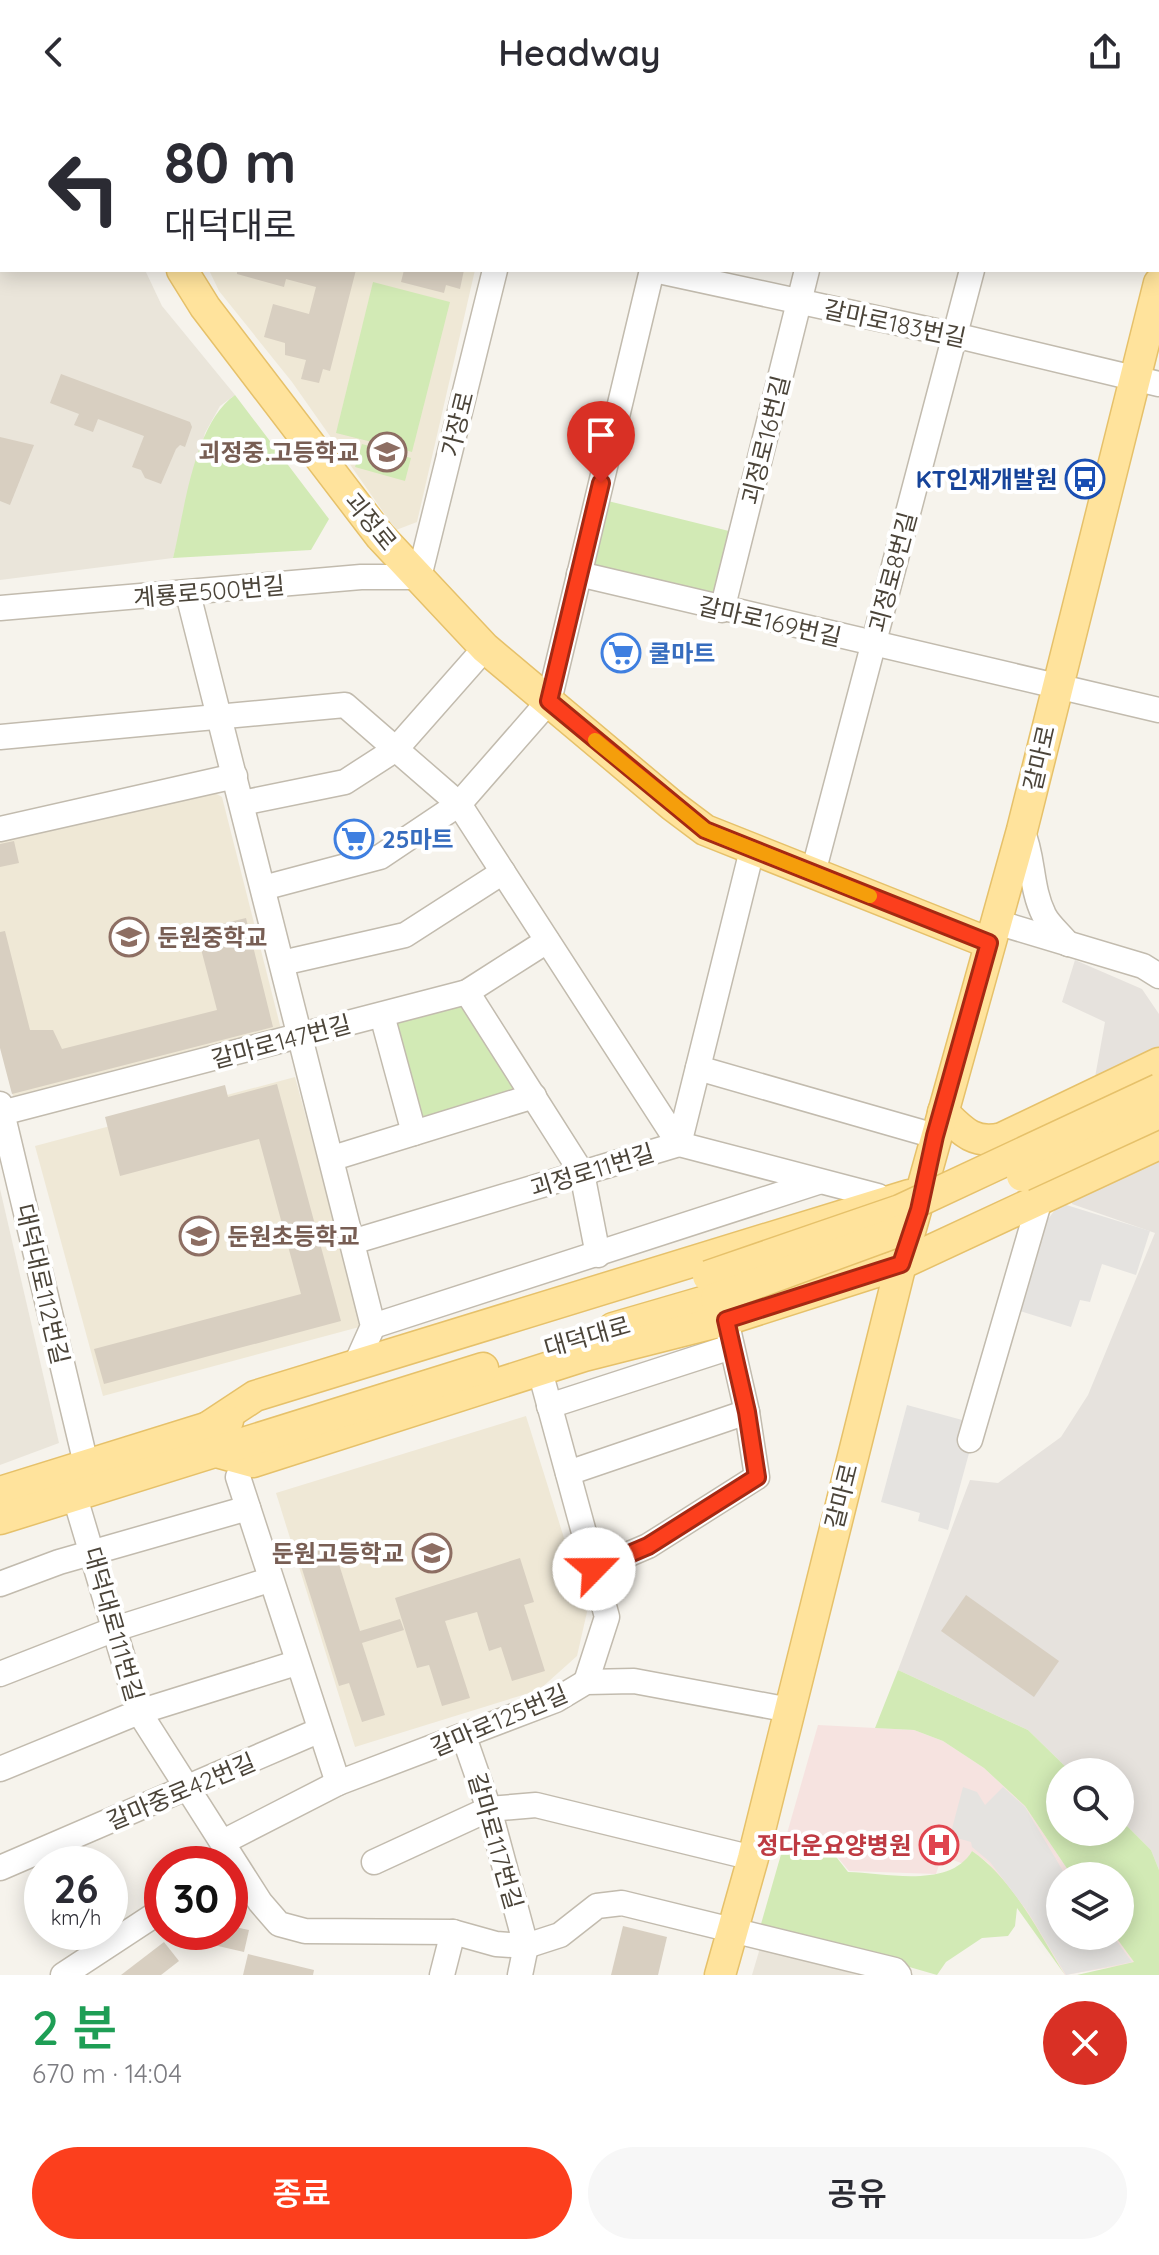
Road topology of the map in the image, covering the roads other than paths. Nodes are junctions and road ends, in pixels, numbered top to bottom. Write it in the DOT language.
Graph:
graph roads {
  1 [pos="183,272"];
  2 [pos="495,272"];
  3 [pos="653,272"];
  4 [pos="672,272"];
  5 [pos="806,272"];
  6 [pos="971,272"];
  7 [pos="729,278"];
  8 [pos="1159,283"];
  9 [pos="799,302"];
  10 [pos="954,335"];
  11 [pos="1147,381"];
  12 [pos="579,574"];
  13 [pos="419,577"];
  14 [pos="188,594"];
  15 [pos="0,608"];
  16 [pos="722,610"];
  17 [pos="873,645"];
  18 [pos="485,648"];
  19 [pos="1056,686"];
  20 [pos="549,701"];
  21 [pos="1159,710"];
  22 [pos="220,717"];
  23 [pos="0,737"];
  24 [pos="396,749"];
  25 [pos="235,776"];
  26 [pos="242,803"];
  27 [pos="459,804"];
  28 [pos="0,829"];
  29 [pos="1022,830"];
  30 [pos="752,850"];
  31 [pos="503,872"];
  32 [pos="813,873"];
  33 [pos="263,888"];
  34 [pos="993,933"];
  35 [pos="547,941"];
  36 [pos="1068,944"];
  37 [pos="282,963"];
  38 [pos="1159,976"];
  39 [pos="467,992"];
  40 [pos="382,1015"];
  41 [pos="300,1036"];
  42 [pos="1159,1063"];
  43 [pos="698,1068"];
  44 [pos="1159,1089"];
  45 [pos="534,1096"];
  46 [pos="1,1109"];
  47 [pos="1159,1113"];
  48 [pos="939,1124"];
  49 [pos="414,1133"];
  50 [pos="679,1144"];
  51 [pos="1159,1144"];
  52 [pos="333,1158"];
  53 [pos="582,1173"];
  54 [pos="818,1182"];
  55 [pos="923,1191"];
  56 [pos="878,1196"];
  57 [pos="1039,1203"];
  58 [pos="352,1242"];
  59 [pos="598,1255"];
  60 [pos="901,1264"];
  61 [pos="720,1310"];
  62 [pos="373,1326"];
  63 [pos="356,1364"];
  64 [pos="540,1371"];
  65 [pos="408,1391"];
  66 [pos="549,1406"];
  67 [pos="747,1412"];
  68 [pos="357,1430"];
  69 [pos="210,1439"];
  70 [pos="970,1440"];
  71 [pos="86,1464"];
  72 [pos="568,1473"];
  73 [pos="238,1477"];
  74 [pos="0,1492"];
  75 [pos="74,1494"];
  76 [pos="248,1508"];
  77 [pos="0,1519"];
  78 [pos="94,1554"];
  79 [pos="594,1569"];
  80 [pos="269,1580"];
  81 [pos="0,1584"];
  82 [pos="115,1629"];
  83 [pos="296,1663"];
  84 [pos="0,1674"];
  85 [pos="586,1682"];
  86 [pos="790,1710"];
  87 [pos="139,1712"];
  88 [pos="318,1731"];
  89 [pos="464,1737"];
  90 [pos="0,1769"];
  91 [pos="338,1783"];
  92 [pos="189,1788"];
  93 [pos="489,1809"];
  94 [pos="224,1846"];
  95 [pos="245,1846"];
  96 [pos="753,1858"];
  97 [pos="374,1862"];
  98 [pos="0,1868"];
  99 [pos="248,1884"];
  100 [pos="144,1922"];
  101 [pos="731,1931"];
  102 [pos="453,1932"];
  103 [pos="526,1946"];
  104 [pos="63,1975"];
  105 [pos="442,1975"];
  106 [pos="520,1975"];
  107 [pos="720,1975"];
  108 [pos="899,1975"];
  1 -- 13 [label="main road, 괴정로"];
  2 -- 13 [label="street, 가장로"];
  3 -- 12 [label="street"];
  4 -- 7 [label="street, 갈마로183번길"];
  5 -- 9 [label="street, 괴정로16번길"];
  6 -- 10 [label="street, 괴정로8번길"];
  7 -- 9 [label="street, 갈마로183번길"];
  8 -- 11 [label="main road, 갈마로"];
  9 -- 10 [label="street, 갈마로183번길"];
  9 -- 16 [label="street, 괴정로16번길"];
  10 -- 11 [label="street, 갈마로183번길"];
  10 -- 17 [label="street, 괴정로8번길"];
  11 -- 19 [label="main road, 갈마로"];
  12 -- 16 [label="street, 갈마로169번길"];
  12 -- 20 [label="street"];
  13 -- 14 [label="street, 계룡로500번길"];
  13 -- 18 [label="main road, 괴정로"];
  14 -- 15 [label="street, 계룡로500번길"];
  14 -- 22 [label="street"];
  16 -- 17 [label="street, 갈마로169번길"];
  17 -- 19 [label="street, 갈마로169번길"];
  17 -- 32 [label="street, 괴정로8번길"];
  18 -- 20 [label="main road, 괴정로"];
  18 -- 24 [label="street"];
  19 -- 21 [label="street, 갈마로169번길"];
  19 -- 29 [label="main road, 갈마로"];
  20 -- 27 [label="street"];
  20 -- 30 [label="main road, 괴정로"];
  22 -- 23 [label="street"];
  22 -- 24 [label="street"];
  22 -- 25 [label="street"];
  24 -- 26 [label="street"];
  24 -- 27 [label="street"];
  25 -- 26 [label="street"];
  25 -- 28 [label="street"];
  26 -- 33 [label="street"];
  27 -- 31 [label="street"];
  27 -- 33 [label="street"];
  29 -- 34 [label="main road, 갈마로"];
  29 -- 36 [label="street"];
  30 -- 32 [label="main road, 괴정로"];
  30 -- 43 [label="street, 괴정로11번길"];
  31 -- 35 [label="street"];
  31 -- 37 [label="street"];
  32 -- 34 [label="main road, 괴정로"];
  33 -- 37 [label="street"];
  34 -- 36 [label="street"];
  34 -- 48 [label="main road, 갈마로"];
  35 -- 39 [label="street, 갈마로147번길"];
  35 -- 50 [label="street"];
  36 -- 38 [label="street"];
  37 -- 41 [label="street"];
  39 -- 40 [label="street, 갈마로147번길"];
  39 -- 45 [label="street"];
  40 -- 41 [label="street, 갈마로147번길"];
  40 -- 49 [label="street"];
  41 -- 46 [label="street, 갈마로147번길"];
  41 -- 52 [label="street"];
  42 -- 48 [label="main road"];
  43 -- 48 [label="street"];
  43 -- 50 [label="street, 괴정로11번길"];
  44 -- 61 [label="main road, 대덕대로, bridge"];
  45 -- 49 [label="street"];
  45 -- 53 [label="street"];
  46 -- 71 [label="street, 대덕대로112번길"];
  47 -- 61 [label="main road, 대덕대로, bridge"];
  48 -- 55 [label="main road, 갈마로"];
  49 -- 52 [label="street"];
  50 -- 53 [label="street, 괴정로11번길"];
  50 -- 54 [label="street"];
  51 -- 57 [label="main road"];
  52 -- 58 [label="street"];
  53 -- 58 [label="street, 괴정로11번길"];
  53 -- 59 [label="street"];
  54 -- 56 [label="street"];
  54 -- 59 [label="street"];
  55 -- 60 [label="main road, 갈마로"];
  55 -- 63 [label="main road"];
  57 -- 60 [label="main road"];
  57 -- 70 [label="street"];
  58 -- 62 [label="street"];
  59 -- 62 [label="street"];
  60 -- 61 [label="main road"];
  60 -- 86 [label="main road, 갈마로"];
  61 -- 64 [label="main road"];
  61 -- 65 [label="main road, 대덕대로"];
  61 -- 66 [label="street, 대덕대로"];
  61 -- 67 [label="street"];
  61 -- 69 [label="main road, 대덕대로"];
  62 -- 63 [label="street"];
  63 -- 69 [label="main road"];
  64 -- 66 [label="street, 대덕대로"];
  64 -- 68 [label="main road"];
  65 -- 68 [label="main road"];
  65 -- 69 [label="main road, 대덕대로"];
  66 -- 72 [label="street, 대덕대로"];
  67 -- 72 [label="street"];
  67 -- 79 [label="street"];
  68 -- 69 [label="main road"];
  69 -- 71 [label="main road, 대덕대로"];
  69 -- 75 [label="main road, 대덕대로"];
  71 -- 74 [label="main road, 대덕대로"];
  72 -- 79 [label="street, 대덕대로"];
  73 -- 76 [label="street"];
  75 -- 77 [label="main road, 대덕대로"];
  75 -- 78 [label="street, 대덕대로111번길"];
  76 -- 78 [label="street"];
  76 -- 80 [label="street"];
  78 -- 81 [label="street"];
  78 -- 82 [label="street, 대덕대로111번길"];
  79 -- 85 [label="street, 대덕대로"];
  80 -- 82 [label="street"];
  80 -- 83 [label="street"];
  82 -- 84 [label="street"];
  82 -- 87 [label="street, 대덕대로111번길"];
  83 -- 87 [label="street"];
  83 -- 88 [label="street"];
  85 -- 86 [label="street, 갈마로125번길"];
  85 -- 89 [label="street, 갈마로125번길"];
  86 -- 96 [label="main road, 갈마로"];
  87 -- 90 [label="street"];
  87 -- 92 [label="street, 대덕대로111번길"];
  88 -- 91 [label="street"];
  88 -- 92 [label="street, 갈마중로42번길"];
  89 -- 91 [label="street, 갈마로125번길"];
  89 -- 93 [label="street, 갈마로117번길"];
  91 -- 95 [label="street, 갈마로125번길"];
  92 -- 94 [label="street, 대덕대로111번길"];
  92 -- 98 [label="street, 갈마중로42번길"];
  93 -- 96 [label="street"];
  93 -- 97 [label="street"];
  93 -- 103 [label="street, 갈마로117번길"];
  96 -- 101 [label="main road, 갈마로"];
  99 -- 102 [label="street, 대덕대로111번길"];
  100 -- 104 [label="street"];
  101 -- 103 [label="street"];
  101 -- 107 [label="main road, 갈마로"];
  101 -- 108 [label="street"];
  102 -- 103 [label="street, 대덕대로111번길"];
  102 -- 105 [label="street"];
  103 -- 106 [label="street, 갈마로117번길"];
}
